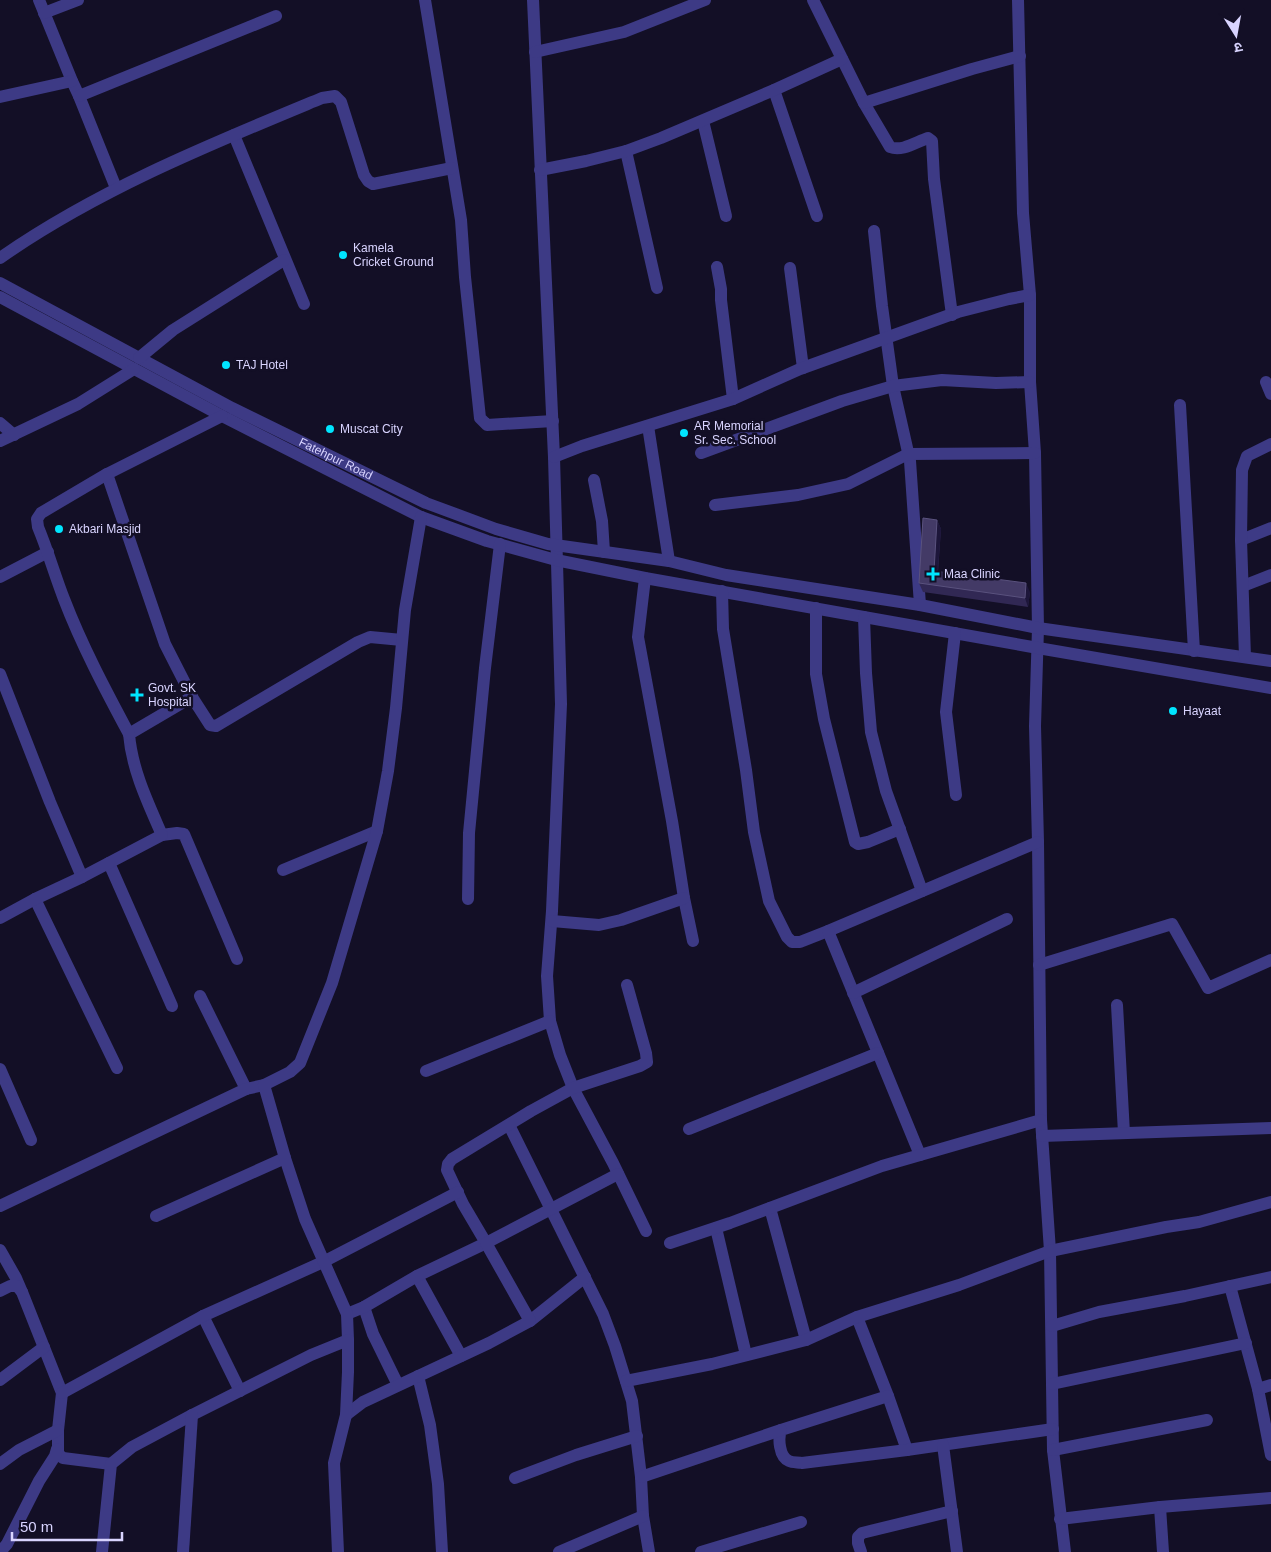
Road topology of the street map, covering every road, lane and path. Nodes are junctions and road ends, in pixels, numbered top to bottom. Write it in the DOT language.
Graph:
graph roads {
  1 [pos="39,0"];
  2 [pos="78,0"];
  3 [pos="425,0"];
  4 [pos="533,0"];
  5 [pos="705,0"];
  6 [pos="813,0"];
  7 [pos="1018,0"];
  8 [pos="44,13"];
  9 [pos="276,16"];
  10 [pos="535,52"];
  11 [pos="1020,56"];
  12 [pos="842,59"];
  13 [pos="72,81"];
  14 [pos="774,90"];
  15 [pos="1,93"];
  16 [pos="79,96"];
  17 [pos="864,102"];
  18 [pos="703,121"];
  19 [pos="234,135"];
  20 [pos="626,151"];
  21 [pos="452,168"];
  22 [pos="540,170"];
  23 [pos="116,188"];
  24 [pos="726,216"];
  25 [pos="817,216"];
  26 [pos="874,231"];
  27 [pos="0,258"];
  28 [pos="284,260"];
  29 [pos="717,267"];
  30 [pos="790,268"];
  31 [pos="0,283"];
  32 [pos="658,288"];
  33 [pos="1030,295"];
  34 [pos="0,297"];
  35 [pos="304,304"];
  36 [pos="952,315"];
  37 [pos="886,339"];
  38 [pos="137,363"];
  39 [pos="803,368"];
  40 [pos="1030,382"];
  41 [pos="1266,382"];
  42 [pos="893,386"];
  43 [pos="1271,394"];
  44 [pos="733,399"];
  45 [pos="1180,405"];
  46 [pos="222,416"];
  47 [pos="553,421"];
  48 [pos="0,423"];
  49 [pos="648,426"];
  50 [pos="14,434"];
  51 [pos="0,441"];
  52 [pos="1271,444"];
  53 [pos="701,453"];
  54 [pos="1035,453"];
  55 [pos="908,454"];
  56 [pos="554,457"];
  57 [pos="107,474"];
  58 [pos="594,480"];
  59 [pos="715,505"];
  60 [pos="421,517"];
  61 [pos="1271,528"];
  62 [pos="1241,540"];
  63 [pos="500,544"];
  64 [pos="556,546"];
  65 [pos="48,552"];
  66 [pos="604,552"];
  67 [pos="556,560"];
  68 [pos="669,561"];
  69 [pos="1271,575"];
  70 [pos="0,577"];
  71 [pos="645,578"];
  72 [pos="1243,586"];
  73 [pos="722,592"];
  74 [pos="920,606"];
  75 [pos="816,608"];
  76 [pos="864,617"];
  77 [pos="1038,628"];
  78 [pos="955,633"];
  79 [pos="402,640"];
  80 [pos="1038,648"];
  81 [pos="1194,651"];
  82 [pos="1245,657"];
  83 [pos="1271,661"];
  84 [pos="0,674"];
  85 [pos="1271,688"];
  86 [pos="192,697"];
  87 [pos="130,734"];
  88 [pos="956,795"];
  89 [pos="900,829"];
  90 [pos="377,831"];
  91 [pos="162,835"];
  92 [pos="1038,842"];
  93 [pos="108,863"];
  94 [pos="283,870"];
  95 [pos="82,877"];
  96 [pos="922,891"];
  97 [pos="684,898"];
  98 [pos="35,899"];
  99 [pos="468,899"];
  100 [pos="0,918"];
  101 [pos="1007,919"];
  102 [pos="552,921"];
  103 [pos="828,931"];
  104 [pos="694,941"];
  105 [pos="237,960"];
  106 [pos="1271,960"];
  107 [pos="1040,965"];
  108 [pos="627,985"];
  109 [pos="853,993"];
  110 [pos="200,996"];
  111 [pos="1117,1005"];
  112 [pos="172,1006"];
  113 [pos="550,1021"];
  114 [pos="878,1053"];
  115 [pos="117,1068"];
  116 [pos="0,1070"];
  117 [pos="426,1071"];
  118 [pos="264,1085"];
  119 [pos="573,1088"];
  120 [pos="246,1089"];
  121 [pos="1041,1120"];
  122 [pos="509,1125"];
  123 [pos="1271,1128"];
  124 [pos="689,1129"];
  125 [pos="1124,1133"];
  126 [pos="1042,1136"];
  127 [pos="31,1140"];
  128 [pos="920,1155"];
  129 [pos="285,1158"];
  130 [pos="618,1174"];
  131 [pos="458,1192"];
  132 [pos="1271,1202"];
  133 [pos="0,1206"];
  134 [pos="770,1208"];
  135 [pos="550,1209"];
  136 [pos="156,1216"];
  137 [pos="716,1228"];
  138 [pos="646,1231"];
  139 [pos="486,1243"];
  140 [pos="670,1243"];
  141 [pos="0,1250"];
  142 [pos="1050,1251"];
  143 [pos="323,1262"];
  144 [pos="417,1276"];
  145 [pos="585,1277"];
  146 [pos="1271,1277"];
  147 [pos="1230,1286"];
  148 [pos="0,1291"];
  149 [pos="22,1292"];
  150 [pos="364,1307"];
  151 [pos="347,1314"];
  152 [pos="203,1316"];
  153 [pos="857,1317"];
  154 [pos="530,1321"];
  155 [pos="1052,1326"];
  156 [pos="348,1340"];
  157 [pos="806,1340"];
  158 [pos="1246,1343"];
  159 [pos="44,1347"];
  160 [pos="746,1355"];
  161 [pos="461,1356"];
  162 [pos="418,1376"];
  163 [pos="0,1380"];
  164 [pos="626,1381"];
  165 [pos="1052,1384"];
  166 [pos="398,1385"];
  167 [pos="1271,1386"];
  168 [pos="1258,1389"];
  169 [pos="240,1391"];
  170 [pos="62,1393"];
  171 [pos="888,1396"];
  172 [pos="346,1414"];
  173 [pos="192,1415"];
  174 [pos="1207,1420"];
  175 [pos="1053,1429"];
  176 [pos="58,1430"];
  177 [pos="781,1430"];
  178 [pos="637,1436"];
  179 [pos="943,1445"];
  180 [pos="57,1449"];
  181 [pos="907,1450"];
  182 [pos="1053,1450"];
  183 [pos="1271,1455"];
  184 [pos="0,1464"];
  185 [pos="111,1464"];
  186 [pos="641,1477"];
  187 [pos="514,1478"];
  188 [pos="1271,1498"];
  189 [pos="1160,1507"];
  190 [pos="952,1512"];
  191 [pos="643,1516"];
  192 [pos="1060,1519"];
  193 [pos="801,1522"];
  194 [pos="0,1552"];
  195 [pos="102,1552"];
  196 [pos="183,1552"];
  197 [pos="338,1552"];
  198 [pos="442,1552"];
  199 [pos="559,1552"];
  200 [pos="649,1552"];
  201 [pos="701,1552"];
  202 [pos="861,1552"];
  203 [pos="957,1552"];
  204 [pos="1065,1552"];
  205 [pos="1163,1552"];
  1 -- 8 [label="street"];
  2 -- 8 [label="street"];
  3 -- 21 [label="street"];
  4 -- 10 [label="street"];
  5 -- 10 [label="street"];
  6 -- 12 [label="street"];
  7 -- 11 [label="street"];
  8 -- 13 [label="street"];
  9 -- 16 [label="street"];
  10 -- 22 [label="street"];
  11 -- 17 [label="street"];
  11 -- 33 [label="street"];
  12 -- 14 [label="street"];
  12 -- 17 [label="street"];
  13 -- 15 [label="street"];
  13 -- 16 [label="street"];
  14 -- 18 [label="street"];
  14 -- 25 [label="street"];
  16 -- 23 [label="street"];
  17 -- 36 [label="street"];
  18 -- 20 [label="street"];
  18 -- 24 [label="street"];
  19 -- 21 [label="street"];
  19 -- 23 [label="street"];
  19 -- 28 [label="street"];
  20 -- 22 [label="street"];
  20 -- 32 [label="street"];
  21 -- 47 [label="street"];
  22 -- 47 [label="street"];
  23 -- 27 [label="street"];
  26 -- 37 [label="street"];
  28 -- 35 [label="street"];
  28 -- 38 [label="street"];
  29 -- 44 [label="street"];
  30 -- 39 [label="street"];
  31 -- 38 [label="street, Fatehpur Road"];
  33 -- 36 [label="street"];
  33 -- 40 [label="street"];
  34 -- 38 [label="street"];
  36 -- 37 [label="street"];
  37 -- 39 [label="street"];
  37 -- 42 [label="street"];
  38 -- 46 [label="street"];
  38 -- 50 [label="street"];
  38 -- 64 [label="street, Fatehpur Road"];
  39 -- 44 [label="street"];
  40 -- 42 [label="street"];
  40 -- 54 [label="street"];
  41 -- 43 [label="street"];
  42 -- 53 [label="street"];
  42 -- 55 [label="street"];
  44 -- 49 [label="street"];
  45 -- 81 [label="street"];
  46 -- 57 [label="street"];
  46 -- 60 [label="street"];
  47 -- 56 [label="street"];
  48 -- 50 [label="street"];
  49 -- 56 [label="street"];
  49 -- 68 [label="street"];
  50 -- 51 [label="street"];
  52 -- 62 [label="street"];
  54 -- 55 [label="street"];
  54 -- 77 [label="street"];
  55 -- 59 [label="street"];
  55 -- 74 [label="street"];
  56 -- 64 [label="street"];
  57 -- 65 [label="street"];
  57 -- 86 [label="street"];
  58 -- 66 [label="street"];
  60 -- 63 [label="street"];
  60 -- 79 [label="street"];
  61 -- 62 [label="street"];
  62 -- 72 [label="street"];
  63 -- 67 [label="street"];
  63 -- 99 [label="street"];
  64 -- 66 [label="street, Fatehpur Road"];
  64 -- 67 [label="street"];
  65 -- 70 [label="street"];
  65 -- 87 [label="street"];
  66 -- 68 [label="street, Fatehpur Road"];
  67 -- 71 [label="street"];
  67 -- 102 [label="street"];
  68 -- 74 [label="street, Fatehpur Road"];
  69 -- 72 [label="street"];
  71 -- 73 [label="street"];
  71 -- 97 [label="street"];
  72 -- 82 [label="street"];
  73 -- 75 [label="street"];
  73 -- 103 [label="street"];
  74 -- 77 [label="street, Fatehpur Road"];
  75 -- 76 [label="street"];
  75 -- 89 [label="street"];
  76 -- 78 [label="street"];
  76 -- 89 [label="street"];
  77 -- 80 [label="street"];
  77 -- 81 [label="street, Fatehpur Road"];
  78 -- 80 [label="street"];
  78 -- 88 [label="street"];
  79 -- 86 [label="street"];
  79 -- 90 [label="street"];
  80 -- 85 [label="street"];
  80 -- 92 [label="street"];
  81 -- 82 [label="street, Fatehpur Road"];
  82 -- 83 [label="street, Fatehpur Road"];
  84 -- 95 [label="street"];
  86 -- 87 [label="street"];
  87 -- 91 [label="street"];
  89 -- 96 [label="street"];
  90 -- 94 [label="street"];
  90 -- 118 [label="street"];
  91 -- 93 [label="street"];
  91 -- 105 [label="street"];
  92 -- 96 [label="street"];
  92 -- 107 [label="street"];
  93 -- 95 [label="street"];
  93 -- 112 [label="street"];
  95 -- 98 [label="street"];
  96 -- 103 [label="street"];
  97 -- 102 [label="street"];
  97 -- 104 [label="street"];
  98 -- 100 [label="street"];
  98 -- 115 [label="street"];
  101 -- 109 [label="street"];
  102 -- 113 [label="street"];
  103 -- 109 [label="street"];
  106 -- 107 [label="street"];
  107 -- 121 [label="street"];
  108 -- 119 [label="street"];
  109 -- 114 [label="street"];
  110 -- 120 [label="street"];
  111 -- 125 [label="street"];
  113 -- 117 [label="street"];
  113 -- 119 [label="street"];
  114 -- 124 [label="street"];
  114 -- 128 [label="street"];
  116 -- 127 [label="street"];
  118 -- 120 [label="street"];
  118 -- 129 [label="street"];
  119 -- 122 [label="street"];
  119 -- 130 [label="street"];
  120 -- 133 [label="street"];
  121 -- 126 [label="street"];
  121 -- 128 [label="street"];
  122 -- 131 [label="street"];
  122 -- 135 [label="street"];
  123 -- 125 [label="street"];
  125 -- 126 [label="street"];
  126 -- 142 [label="street"];
  128 -- 134 [label="street"];
  129 -- 136 [label="street"];
  129 -- 143 [label="street"];
  130 -- 135 [label="street"];
  130 -- 138 [label="street"];
  131 -- 139 [label="street"];
  131 -- 143 [label="street"];
  132 -- 142 [label="street"];
  134 -- 137 [label="street"];
  134 -- 157 [label="street"];
  135 -- 139 [label="street"];
  135 -- 145 [label="street"];
  137 -- 140 [label="street"];
  137 -- 160 [label="street"];
  139 -- 144 [label="street"];
  139 -- 154 [label="street"];
  141 -- 149 [label="street"];
  142 -- 153 [label="street"];
  142 -- 155 [label="street"];
  143 -- 151 [label="street"];
  143 -- 152 [label="street"];
  144 -- 150 [label="street"];
  144 -- 161 [label="street"];
  145 -- 154 [label="street"];
  145 -- 164 [label="street"];
  146 -- 147 [label="street"];
  147 -- 155 [label="street"];
  147 -- 158 [label="street"];
  148 -- 149 [label="street"];
  149 -- 159 [label="street"];
  150 -- 151 [label="street"];
  150 -- 166 [label="street"];
  151 -- 156 [label="street"];
  152 -- 169 [label="street"];
  152 -- 170 [label="street"];
  153 -- 157 [label="street"];
  153 -- 171 [label="street"];
  154 -- 161 [label="street"];
  155 -- 165 [label="street"];
  156 -- 169 [label="street"];
  156 -- 172 [label="street"];
  157 -- 160 [label="street"];
  158 -- 165 [label="street"];
  158 -- 168 [label="street"];
  159 -- 163 [label="street"];
  159 -- 170 [label="street"];
  160 -- 164 [label="street"];
  161 -- 162 [label="street"];
  162 -- 166 [label="street"];
  162 -- 198 [label="street"];
  164 -- 178 [label="street"];
  165 -- 175 [label="street"];
  166 -- 172 [label="street"];
  167 -- 168 [label="street"];
  168 -- 183 [label="street"];
  169 -- 173 [label="street"];
  170 -- 176 [label="street"];
  171 -- 177 [label="street"];
  171 -- 181 [label="street"];
  172 -- 197 [label="street"];
  173 -- 185 [label="street"];
  173 -- 196 [label="street"];
  174 -- 182 [label="street"];
  175 -- 179 [label="street"];
  175 -- 182 [label="street"];
  176 -- 180 [label="street"];
  176 -- 184 [label="street"];
  177 -- 181 [label="street"];
  177 -- 186 [label="street"];
  178 -- 186 [label="street"];
  178 -- 187 [label="street"];
  179 -- 181 [label="street"];
  179 -- 190 [label="street"];
  180 -- 185 [label="street"];
  180 -- 194 [label="street"];
  182 -- 192 [label="street"];
  185 -- 195 [label="street"];
  186 -- 191 [label="street"];
  188 -- 189 [label="street"];
  189 -- 192 [label="street"];
  189 -- 205 [label="street"];
  190 -- 202 [label="street"];
  190 -- 203 [label="street"];
  191 -- 199 [label="street"];
  191 -- 200 [label="street"];
  192 -- 204 [label="street"];
  193 -- 201 [label="street"];
}
